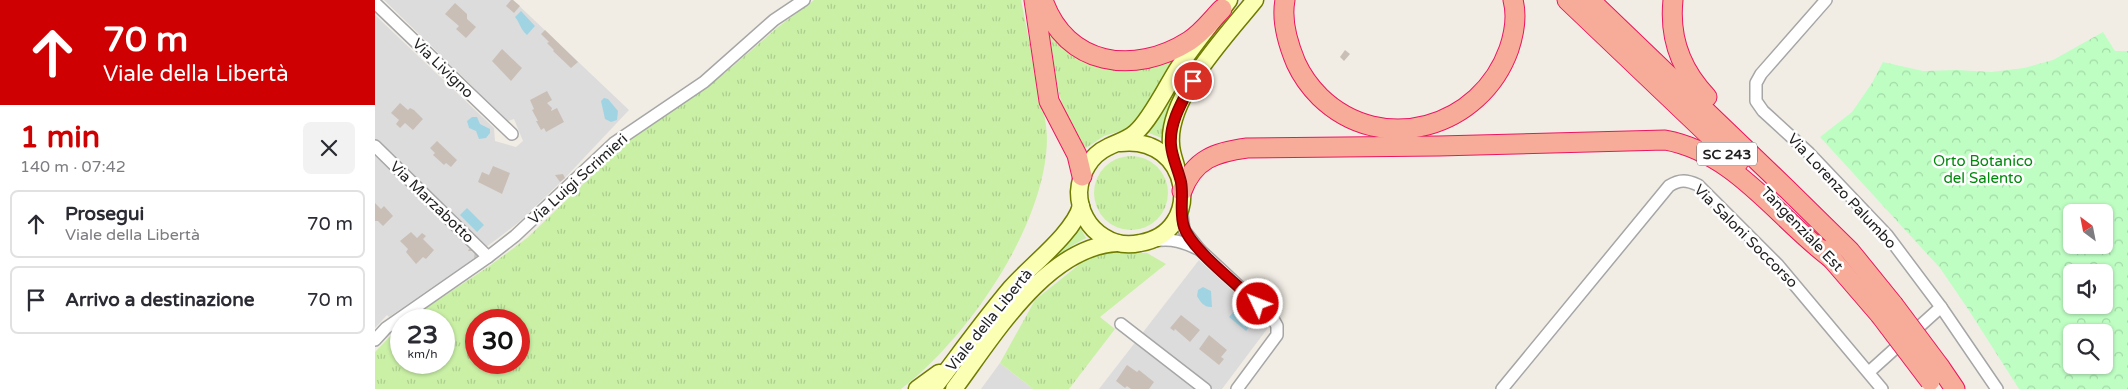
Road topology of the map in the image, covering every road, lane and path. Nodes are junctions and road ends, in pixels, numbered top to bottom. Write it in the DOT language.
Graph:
graph roads {
  1 [pos="805,0"];
  2 [pos="1034,0"];
  3 [pos="1043,0"];
  4 [pos="1255,0"];
  5 [pos="1285,0"];
  6 [pos="1513,0"];
  7 [pos="1567,0"];
  8 [pos="1590,0"];
  9 [pos="1673,0"];
  10 [pos="1827,0"];
  11 [pos="375,2"];
  12 [pos="1226,4"];
  13 [pos="512,134"];
  14 [pos="1120,143"];
  15 [pos="375,146"];
  16 [pos="1177,171"];
  17 [pos="1082,176"];
  18 [pos="1788,190"];
  19 [pos="1181,198"];
  20 [pos="1081,206"];
  21 [pos="1145,242"];
  22 [pos="1117,243"];
  23 [pos="1199,250"];
  24 [pos="488,258"];
  25 [pos="1832,258"];
  26 [pos="1941,307"];
  27 [pos="1886,310"];
  28 [pos="1009,317"];
  29 [pos="1121,324"];
  30 [pos="375,340"];
  31 [pos="969,343"];
  32 [pos="1869,372"];
  33 [pos="1935,379"];
  34 [pos="917,389"];
  35 [pos="933,389"];
  36 [pos="954,389"];
  37 [pos="961,389"];
  38 [pos="1205,389"];
  39 [pos="1237,389"];
  40 [pos="1502,389"];
  41 [pos="1882,389"];
  42 [pos="1955,389"];
  43 [pos="1997,389"];
  1 -- 24 [label="street, Via Luigi Scrimieri"];
  2 -- 17 [label="highway"];
  3 -- 12 [label="highway"];
  4 -- 16 [label="main road"];
  5 -- 6 [label="highway"];
  7 -- 25 [label="highway, Tangenziale Est / SC 243"];
  8 -- 18 [label="highway, Tangenziale Est / SC 243"];
  9 -- 18 [label="highway"];
  10 -- 26 [label="street, Via Lorenzo Palumbo"];
  11 -- 13 [label="street, Via Livigno"];
  12 -- 14 [label="main road"];
  14 -- 16 [label="main road"];
  14 -- 17 [label="main road"];
  15 -- 24 [label="street, Via Marzabotto"];
  16 -- 19 [label="main road"];
  17 -- 20 [label="main road"];
  18 -- 27 [label="highway, Tangenziale Est / SC 243"];
  19 -- 21 [label="main road, Viale della Libertà"];
  19 -- 23 [label="street"];
  19 -- 25 [label="highway"];
  20 -- 22 [label="main road"];
  20 -- 31 [label="main road, Viale della Libertà"];
  21 -- 22 [label="main road, Viale della Libertà"];
  21 -- 23 [label="street"];
  22 -- 28 [label="main road, Viale della Libertà"];
  23 -- 39 [label="street"];
  24 -- 30 [label="street, Via Luigi Scrimieri"];
  25 -- 27 [label="highway, Tangenziale Est / SC 243"];
  26 -- 32 [label="street"];
  26 -- 43 [label="street, Via Lorenzo Palumbo"];
  27 -- 33 [label="highway, Tangenziale Est / SC 243, bridge"];
  28 -- 36 [label="main road, Viale della Libertà"];
  28 -- 37 [label="main road"];
  29 -- 38 [label="street"];
  31 -- 34 [label="main road"];
  31 -- 35 [label="main road, Viale della Libertà"];
  32 -- 40 [label="street, Via Saloni Soccorso"];
  32 -- 41 [label="street, Via Saloni Soccorso"];
  33 -- 42 [label="highway, Tangenziale Est / SC 243"];
}
